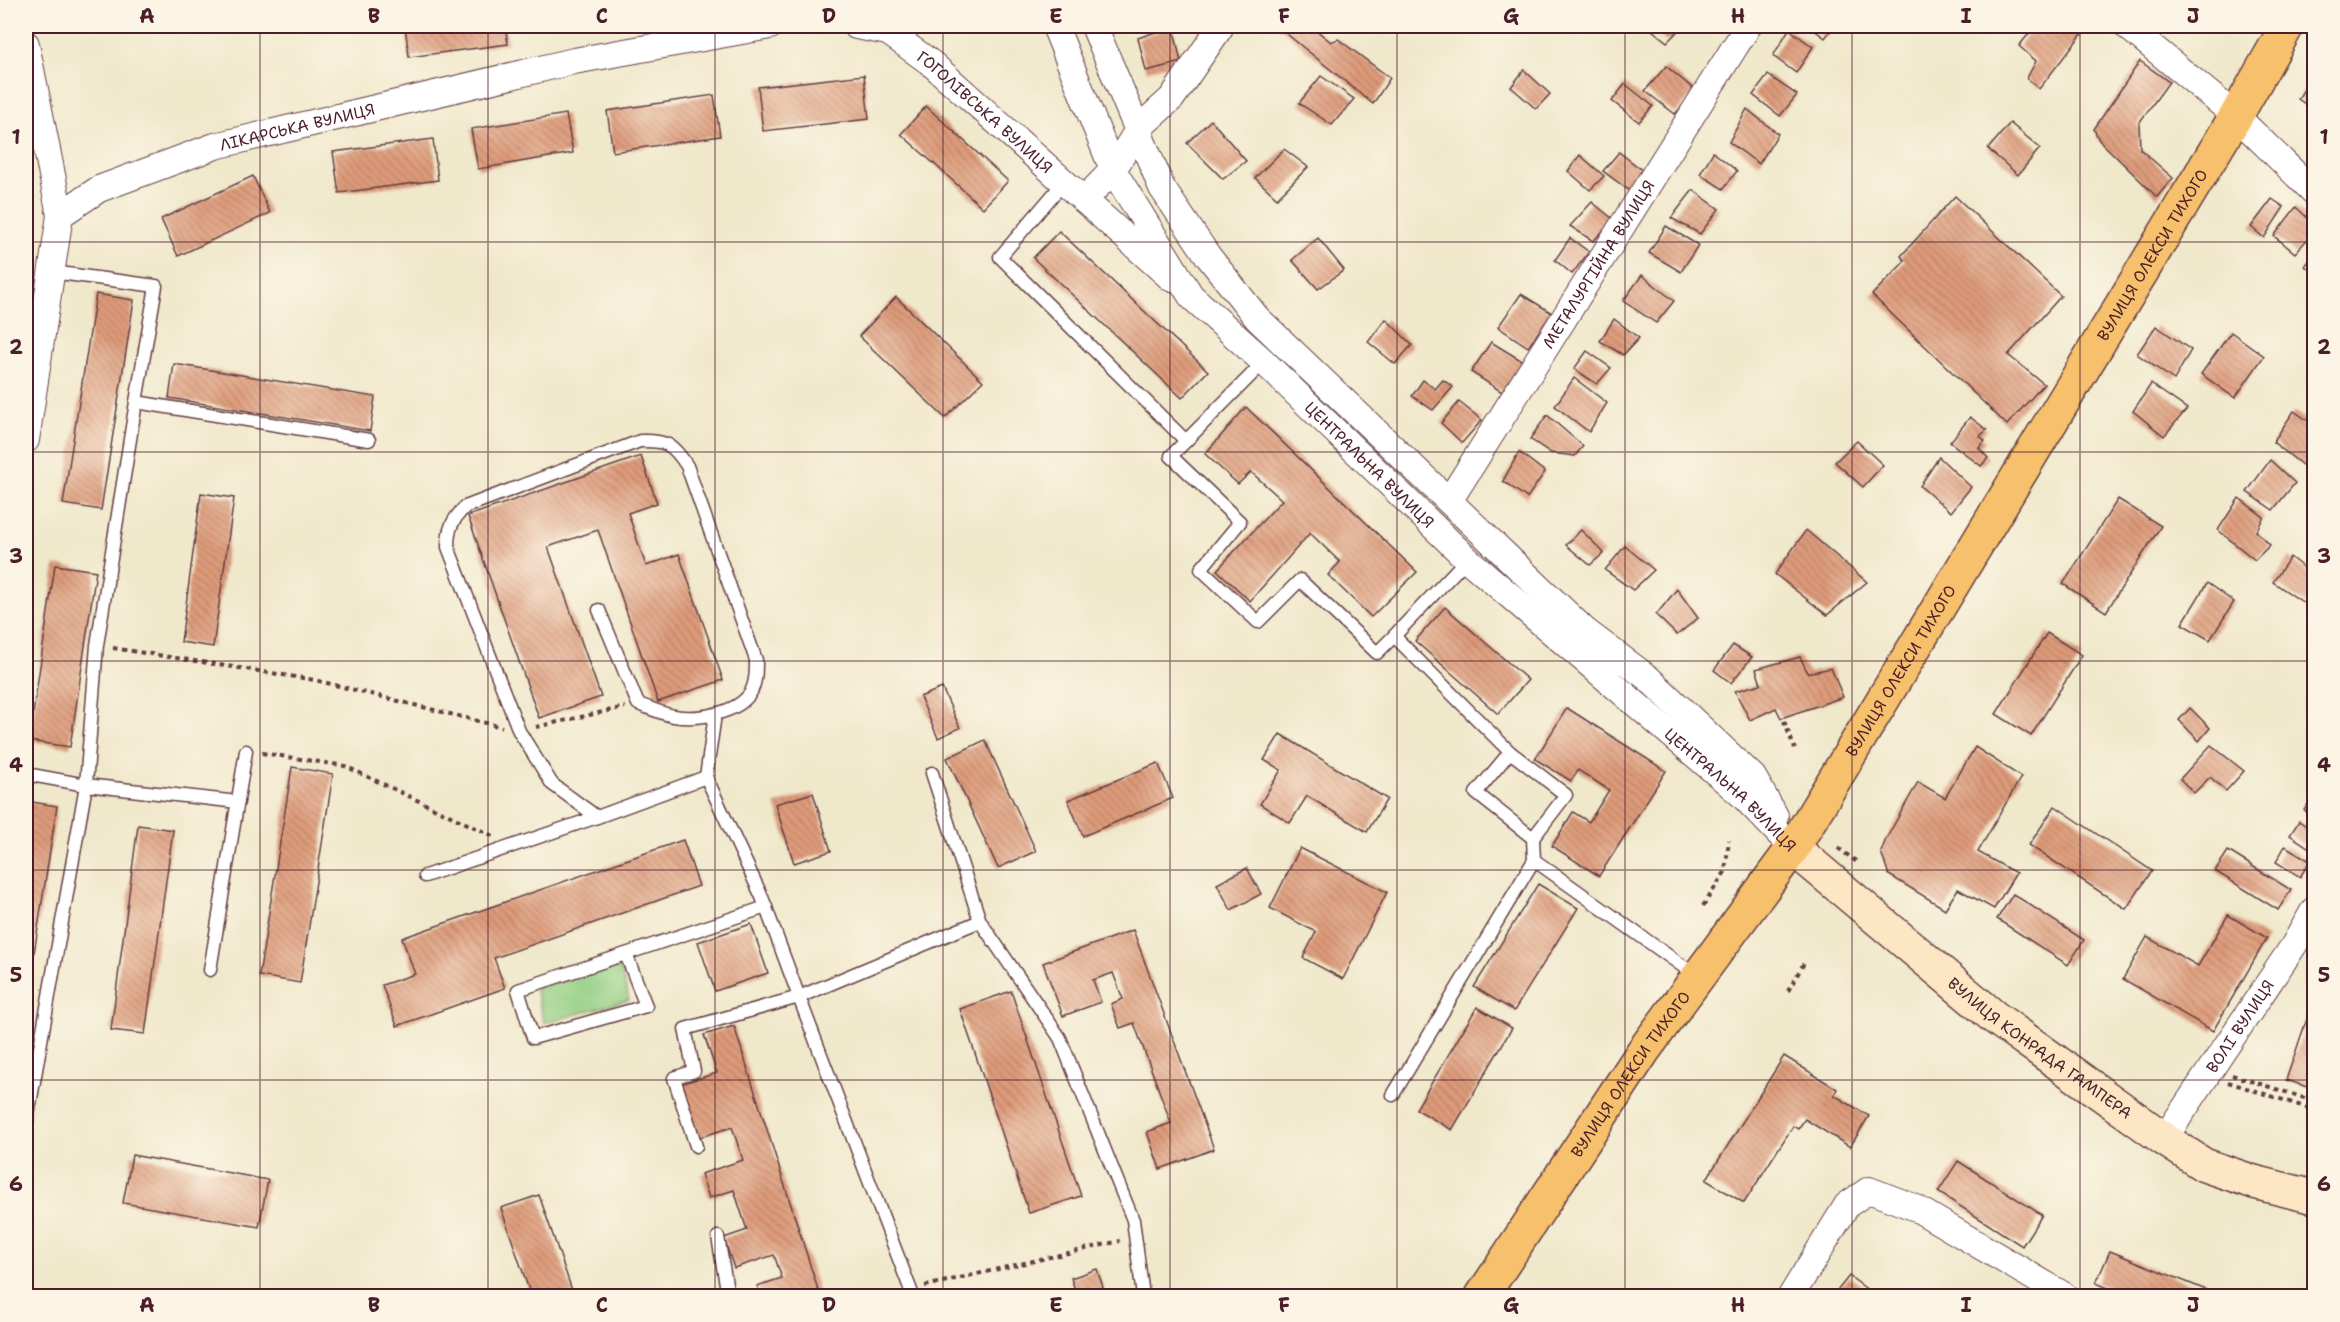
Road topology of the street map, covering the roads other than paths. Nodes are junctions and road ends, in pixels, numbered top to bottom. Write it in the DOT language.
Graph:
graph roads {
  1 [pos="770,26"];
  2 [pos="856,26"];
  3 [pos="1055,26"];
  4 [pos="1094,26"];
  5 [pos="1221,26"];
  6 [pos="1748,26"];
  7 [pos="2127,26"];
  8 [pos="2287,26"];
  9 [pos="887,29"];
  10 [pos="26,44"];
  11 [pos="2236,116"];
  12 [pos="1138,128"];
  13 [pos="1113,170"];
  14 [pos="1064,182"];
  15 [pos="2314,192"];
  16 [pos="1084,200"];
  17 [pos="60,215"];
  18 [pos="52,272"];
  19 [pos="1191,296"];
  20 [pos="1264,362"];
  21 [pos="136,402"];
  22 [pos="26,440"];
  23 [pos="369,440"];
  24 [pos="1186,441"];
  25 [pos="1449,501"];
  26 [pos="1467,560"];
  27 [pos="599,610"];
  28 [pos="1394,636"];
  29 [pos="715,716"];
  30 [pos="246,751"];
  31 [pos="1510,752"];
  32 [pos="932,773"];
  33 [pos="26,774"];
  34 [pos="706,777"];
  35 [pos="86,785"];
  36 [pos="238,802"];
  37 [pos="597,817"];
  38 [pos="1533,838"];
  39 [pos="1793,848"];
  40 [pos="1534,860"];
  41 [pos="425,876"];
  42 [pos="766,907"];
  43 [pos="2314,910"];
  44 [pos="980,921"];
  45 [pos="626,954"];
  46 [pos="210,970"];
  47 [pos="1698,977"];
  48 [pos="799,997"];
  49 [pos="1394,1095"];
  50 [pos="26,1127"];
  51 [pos="2164,1139"];
  52 [pos="696,1146"];
  53 [pos="2314,1197"];
  54 [pos="718,1237"];
  55 [pos="911,1293"];
  56 [pos="728,1296"];
  57 [pos="1143,1296"];
  58 [pos="1482,1296"];
  59 [pos="1791,1296"];
  60 [pos="2065,1296"];
  1 -- 17 [label="street, ЛІКАРСЬКА ВУЛИЦЯ"];
  2 -- 9 [label="street"];
  3 -- 13 [label="street, ЦЕНТРАЛЬНА ВУЛИЦЯ"];
  4 -- 12 [label="street, ЦЕНТРАЛЬНА ВУЛИЦЯ"];
  5 -- 12 [label="street"];
  6 -- 25 [label="street, МЕТАЛУРГІЙНА ВУЛИЦЯ"];
  7 -- 11 [label="street"];
  8 -- 11 [label="main road, ВУЛИЦЯ ОЛЕКСИ ТИХОГО"];
  9 -- 14 [label="street, ГОГОЛІВСЬКА ВУЛИЦЯ"];
  10 -- 17 [label="street"];
  11 -- 15 [label="street"];
  11 -- 39 [label="main road, ВУЛИЦЯ ОЛЕКСИ ТИХОГО"];
  12 -- 13 [label="street"];
  12 -- 25 [label="street, ЦЕНТРАЛЬНА ВУЛИЦЯ"];
  13 -- 16 [label="street"];
  13 -- 19 [label="street, ЦЕНТРАЛЬНА ВУЛИЦЯ"];
  14 -- 16 [label="street, ГОГОЛІВСЬКА ВУЛИЦЯ"];
  14 -- 24 [label="lane"];
  16 -- 19 [label="street, ГОГОЛІВСЬКА ВУЛИЦЯ"];
  17 -- 18 [label="street"];
  18 -- 21 [label="lane"];
  18 -- 22 [label="street"];
  19 -- 20 [label="street, ЦЕНТРАЛЬНА ВУЛИЦЯ"];
  20 -- 24 [label="lane"];
  20 -- 26 [label="street, ЦЕНТРАЛЬНА ВУЛИЦЯ"];
  21 -- 23 [label="lane"];
  21 -- 35 [label="lane"];
  24 -- 28 [label="lane"];
  25 -- 39 [label="street, ЦЕНТРАЛЬНА ВУЛИЦЯ"];
  26 -- 28 [label="lane"];
  26 -- 39 [label="street, ЦЕНТРАЛЬНА ВУЛИЦЯ"];
  27 -- 29 [label="lane"];
  28 -- 31 [label="lane"];
  29 -- 34 [label="lane"];
  29 -- 37 [label="lane"];
  30 -- 36 [label="lane"];
  31 -- 38 [label="lane"];
  31 -- 38 [label="lane"];
  32 -- 44 [label="lane"];
  33 -- 35 [label="lane"];
  34 -- 37 [label="lane"];
  34 -- 42 [label="lane"];
  35 -- 36 [label="lane"];
  35 -- 50 [label="lane"];
  36 -- 46 [label="lane"];
  37 -- 41 [label="lane"];
  38 -- 40 [label="lane"];
  39 -- 47 [label="main road, ВУЛИЦЯ ОЛЕКСИ ТИХОГО"];
  39 -- 51 [label="main road, ВУЛИЦЯ КОНРАДА ГАМПЕРА"];
  40 -- 47 [label="lane"];
  40 -- 49 [label="lane"];
  42 -- 45 [label="lane"];
  42 -- 48 [label="lane"];
  43 -- 51 [label="street, ВОЛІ ВУЛИЦЯ"];
  44 -- 48 [label="lane"];
  44 -- 57 [label="lane"];
  45 -- 45 [label="lane"];
  47 -- 58 [label="main road, ВУЛИЦЯ ОЛЕКСИ ТИХОГО"];
  48 -- 52 [label="lane"];
  48 -- 55 [label="lane"];
  51 -- 53 [label="main road, ВУЛИЦЯ КОНРАДА ГАМПЕРА"];
  54 -- 56 [label="lane"];
  59 -- 60 [label="street"];
}
